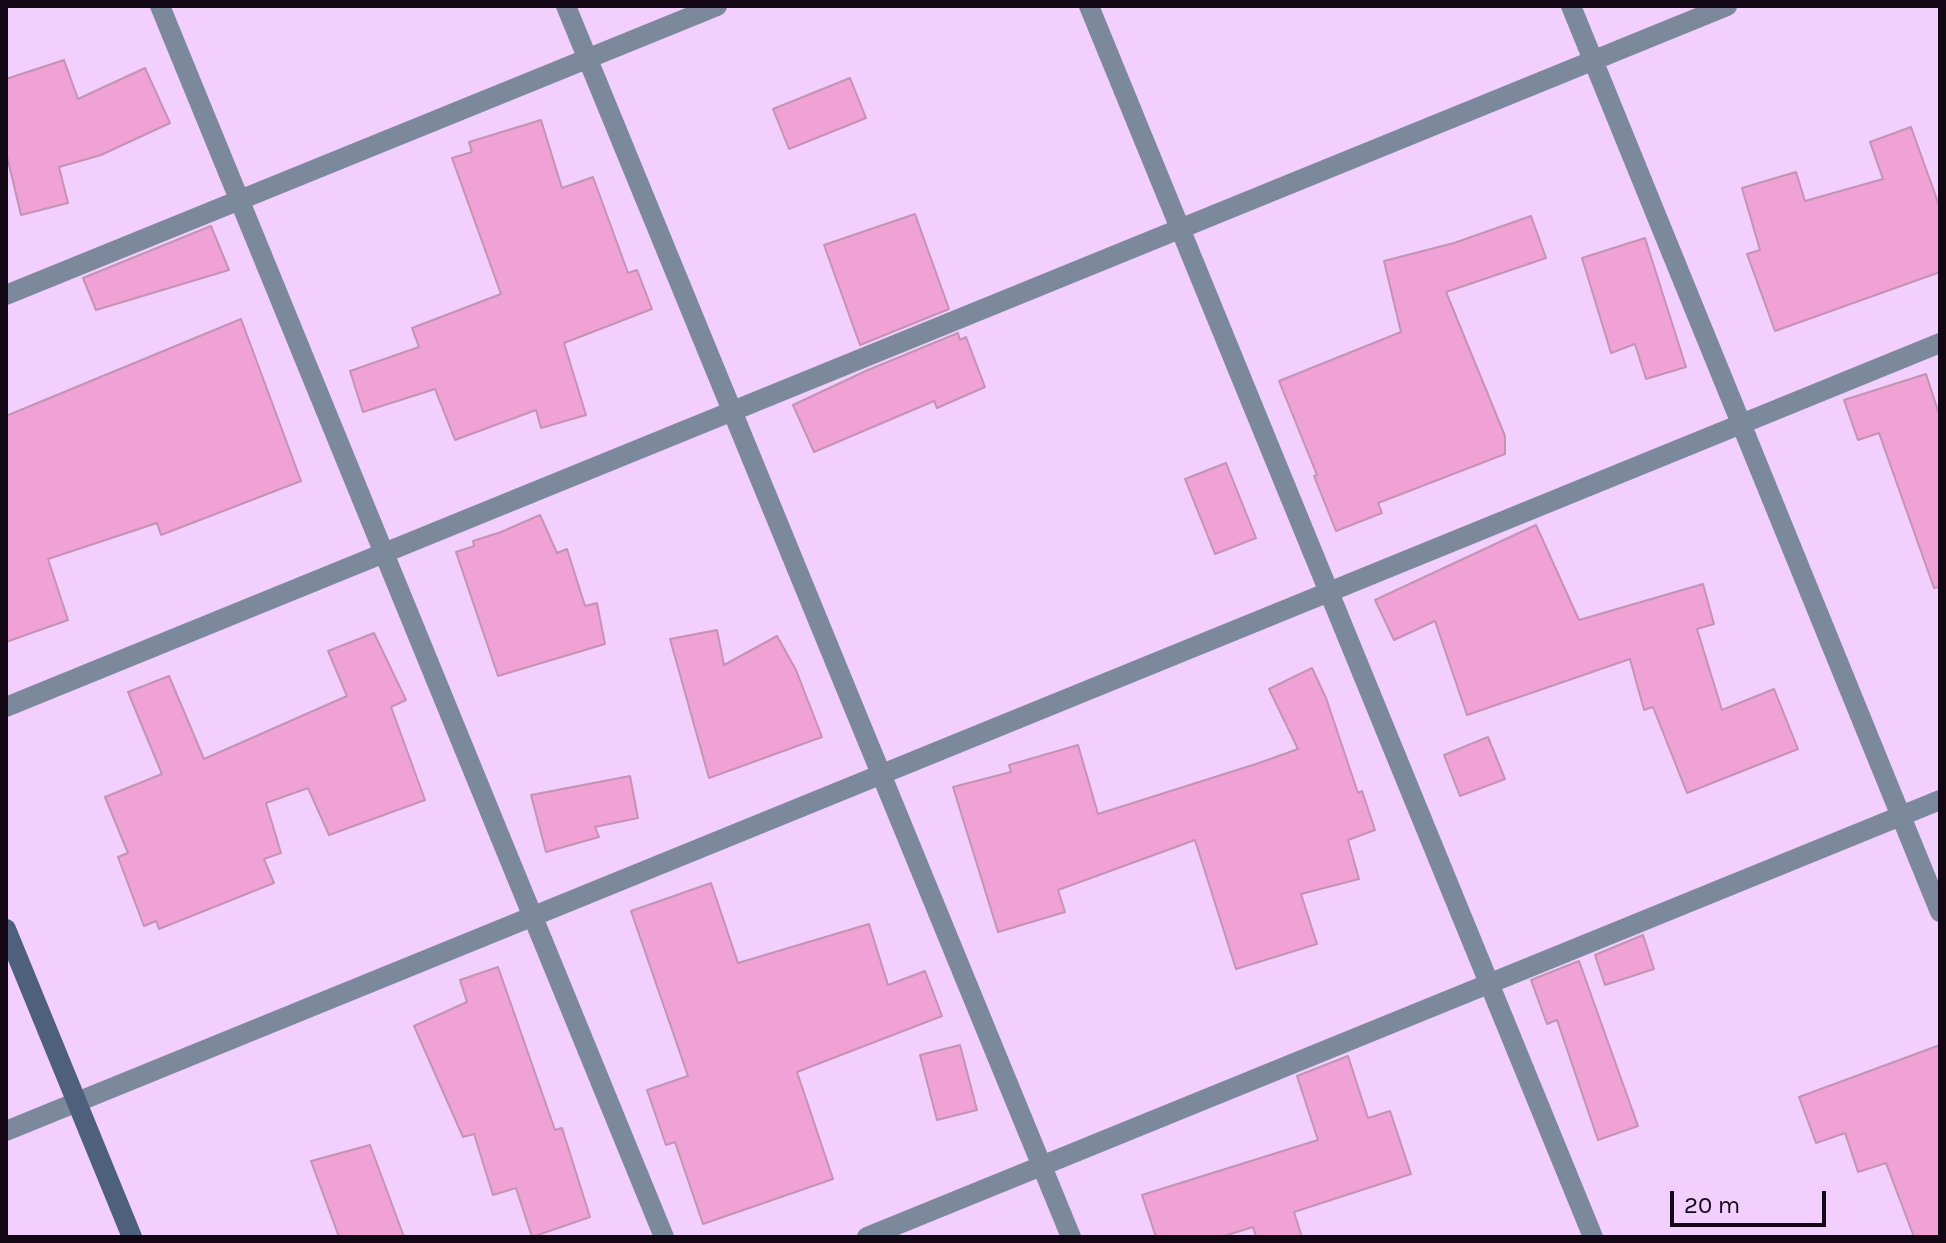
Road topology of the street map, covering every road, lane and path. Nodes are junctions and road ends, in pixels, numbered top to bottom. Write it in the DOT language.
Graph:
graph roads {
  1 [pos="160,6"];
  2 [pos="566,6"];
  3 [pos="717,6"];
  4 [pos="1089,6"];
  5 [pos="1571,6"];
  6 [pos="1727,6"];
  7 [pos="588,58"];
  8 [pos="1593,61"];
  9 [pos="240,200"];
  10 [pos="1180,229"];
  11 [pos="6,295"];
  12 [pos="1940,343"];
  13 [pos="732,411"];
  14 [pos="1741,424"];
  15 [pos="384,553"];
  16 [pos="1329,592"];
  17 [pos="6,707"];
  18 [pos="881,774"];
  19 [pos="1940,800"];
  20 [pos="1901,816"];
  21 [pos="1940,912"];
  22 [pos="533,916"];
  23 [pos="6,929"];
  24 [pos="1490,984"];
  25 [pos="77,1102"];
  26 [pos="6,1131"];
  27 [pos="1042,1166"];
  28 [pos="132,1237"];
  29 [pos="664,1237"];
  30 [pos="867,1237"];
  31 [pos="1071,1237"];
  32 [pos="1593,1237"];
  1 -- 9 [label="street"];
  2 -- 7 [label="street"];
  3 -- 7 [label="street"];
  4 -- 10 [label="street"];
  5 -- 8 [label="street"];
  6 -- 8 [label="street"];
  7 -- 9 [label="street"];
  7 -- 13 [label="street"];
  8 -- 10 [label="street"];
  8 -- 14 [label="street"];
  9 -- 11 [label="street"];
  9 -- 15 [label="street"];
  10 -- 13 [label="street"];
  10 -- 16 [label="street"];
  12 -- 14 [label="street"];
  13 -- 15 [label="street"];
  13 -- 18 [label="street"];
  14 -- 16 [label="street"];
  14 -- 20 [label="street"];
  15 -- 17 [label="street"];
  15 -- 22 [label="street"];
  16 -- 18 [label="street"];
  16 -- 24 [label="street"];
  18 -- 22 [label="street"];
  18 -- 27 [label="street"];
  19 -- 20 [label="street"];
  20 -- 21 [label="street"];
  20 -- 24 [label="street"];
  22 -- 25 [label="street"];
  22 -- 29 [label="street"];
  23 -- 25 [label="main road"];
  24 -- 27 [label="street"];
  24 -- 32 [label="street"];
  25 -- 26 [label="street"];
  25 -- 28 [label="main road"];
  27 -- 30 [label="street"];
  27 -- 31 [label="street"];
}
